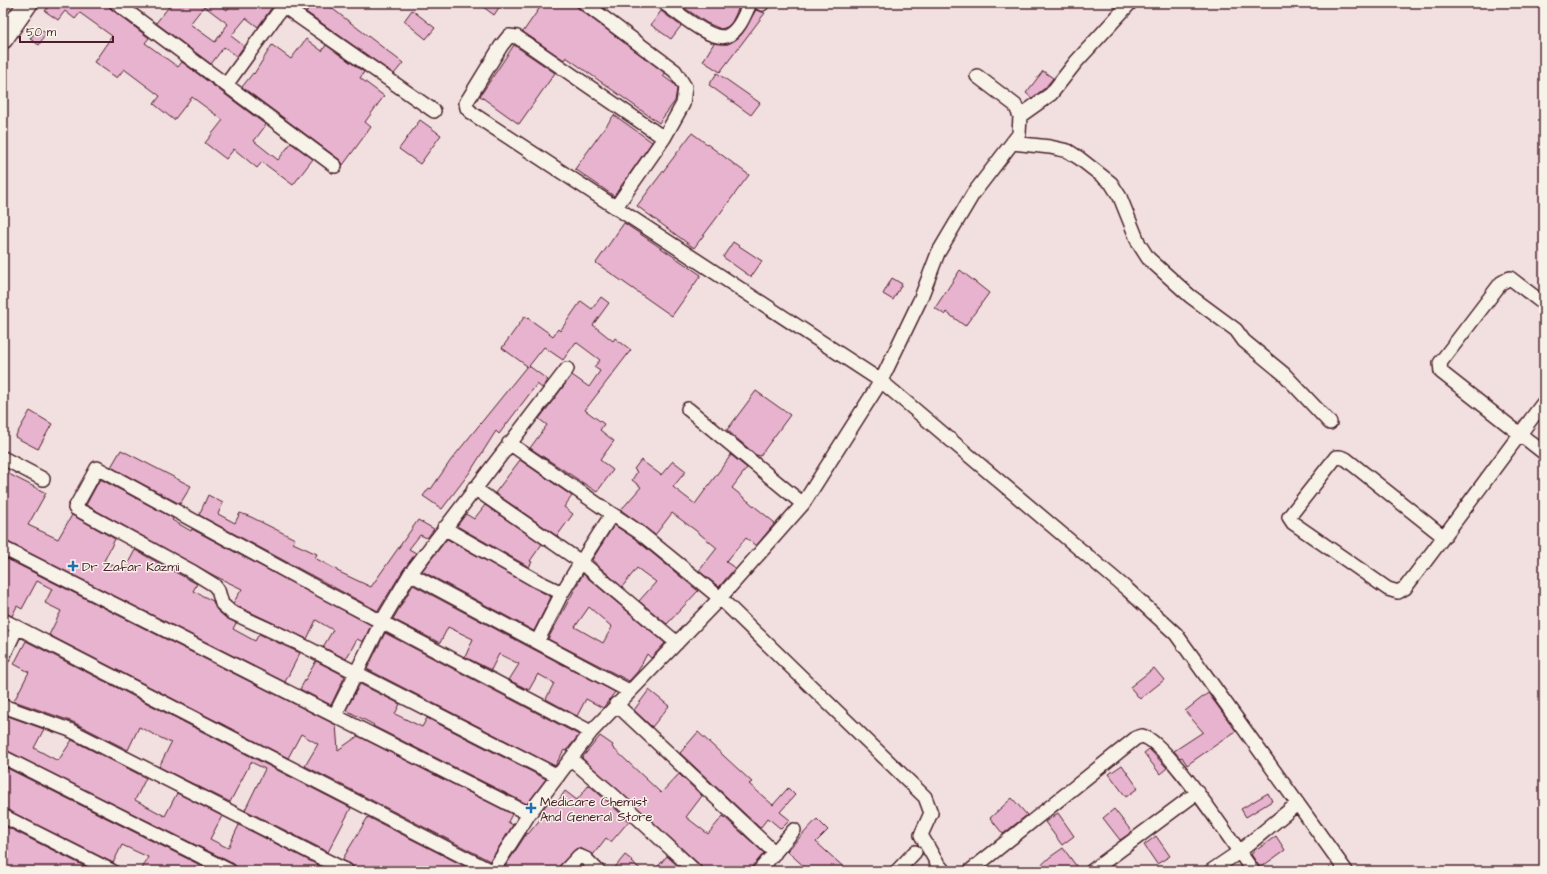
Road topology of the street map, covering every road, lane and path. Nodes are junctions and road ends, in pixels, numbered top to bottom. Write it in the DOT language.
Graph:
graph roads {
  1 [pos="28,3"];
  2 [pos="116,3"];
  3 [pos="584,3"];
  4 [pos="664,3"];
  5 [pos="758,3"];
  6 [pos="1130,3"];
  7 [pos="281,4"];
  8 [pos="4,36"];
  9 [pos="977,76"];
  10 [pos="226,85"];
  11 [pos="434,111"];
  12 [pos="1020,116"];
  13 [pos="664,138"];
  14 [pos="1012,143"];
  15 [pos="335,166"];
  16 [pos="616,207"];
  17 [pos="1544,304"];
  18 [pos="567,369"];
  19 [pos="881,381"];
  20 [pos="1544,402"];
  21 [pos="688,408"];
  22 [pos="1330,423"];
  23 [pos="1520,434"];
  24 [pos="509,443"];
  25 [pos="1544,453"];
  26 [pos="3,458"];
  27 [pos="43,479"];
  28 [pos="474,488"];
  29 [pos="803,504"];
  30 [pos="612,514"];
  31 [pos="444,528"];
  32 [pos="1444,536"];
  33 [pos="3,548"];
  34 [pos="581,562"];
  35 [pos="410,574"];
  36 [pos="562,593"];
  37 [pos="720,598"];
  38 [pos="3,620"];
  39 [pos="382,622"];
  40 [pos="17,627"];
  41 [pos="537,642"];
  42 [pos="677,644"];
  43 [pos="3,657"];
  44 [pos="356,673"];
  45 [pos="629,691"];
  46 [pos="616,704"];
  47 [pos="3,706"];
  48 [pos="335,716"];
  49 [pos="591,732"];
  50 [pos="3,756"];
  51 [pos="571,759"];
  52 [pos="558,776"];
  53 [pos="1198,792"];
  54 [pos="1297,804"];
  55 [pos="529,814"];
  56 [pos="3,816"];
  57 [pos="794,830"];
  58 [pos="915,852"];
  59 [pos="1239,852"];
  60 [pos="775,853"];
  61 [pos="112,871"];
  62 [pos="230,871"];
  63 [pos="347,871"];
  64 [pos="492,871"];
  65 [pos="565,871"];
  66 [pos="598,871"];
  67 [pos="695,871"];
  68 [pos="759,871"];
  69 [pos="896,871"];
  70 [pos="944,871"];
  71 [pos="970,871"];
  72 [pos="1092,871"];
  73 [pos="1211,871"];
  74 [pos="1253,871"];
  75 [pos="1346,871"];
  1 -- 8 [label="street"];
  2 -- 10 [label="street"];
  3 -- 13 [label="street"];
  4 -- 5 [label="street"];
  6 -- 12 [label="street"];
  7 -- 10 [label="street"];
  7 -- 11 [label="street"];
  9 -- 12 [label="street"];
  10 -- 15 [label="street"];
  12 -- 14 [label="street"];
  13 -- 16 [label="street"];
  13 -- 16 [label="street"];
  14 -- 19 [label="street"];
  14 -- 22 [label="street"];
  16 -- 19 [label="street"];
  17 -- 23 [label="street"];
  18 -- 24 [label="street"];
  19 -- 29 [label="street"];
  19 -- 54 [label="street"];
  20 -- 23 [label="street"];
  21 -- 29 [label="street"];
  23 -- 25 [label="street"];
  23 -- 32 [label="street"];
  24 -- 28 [label="street"];
  24 -- 30 [label="street"];
  26 -- 27 [label="street"];
  28 -- 31 [label="street"];
  28 -- 34 [label="street"];
  29 -- 37 [label="street"];
  30 -- 34 [label="street"];
  30 -- 37 [label="street"];
  31 -- 35 [label="street"];
  31 -- 36 [label="street"];
  32 -- 32 [label="street"];
  33 -- 48 [label="street"];
  34 -- 36 [label="street"];
  34 -- 42 [label="street"];
  35 -- 39 [label="street"];
  35 -- 41 [label="street"];
  36 -- 41 [label="street"];
  37 -- 42 [label="street"];
  37 -- 70 [label="street"];
  38 -- 40 [label="street"];
  39 -- 44 [label="street"];
  39 -- 44 [label="street"];
  39 -- 49 [label="street"];
  40 -- 43 [label="street"];
  40 -- 64 [label="street"];
  41 -- 45 [label="street"];
  42 -- 45 [label="street"];
  44 -- 48 [label="street"];
  44 -- 52 [label="street"];
  45 -- 46 [label="street"];
  46 -- 49 [label="street"];
  46 -- 60 [label="street"];
  47 -- 63 [label="street"];
  48 -- 55 [label="street"];
  49 -- 51 [label="street"];
  50 -- 62 [label="street"];
  51 -- 52 [label="street"];
  51 -- 67 [label="street"];
  52 -- 55 [label="street"];
  53 -- 59 [label="street"];
  53 -- 71 [label="street"];
  53 -- 72 [label="street"];
  54 -- 59 [label="street"];
  54 -- 75 [label="street"];
  55 -- 64 [label="street"];
  56 -- 61 [label="street"];
  57 -- 60 [label="street"];
  58 -- 69 [label="street"];
  59 -- 73 [label="street"];
  59 -- 74 [label="street"];
  60 -- 68 [label="street"];
  65 -- 66 [label="street"];
}
